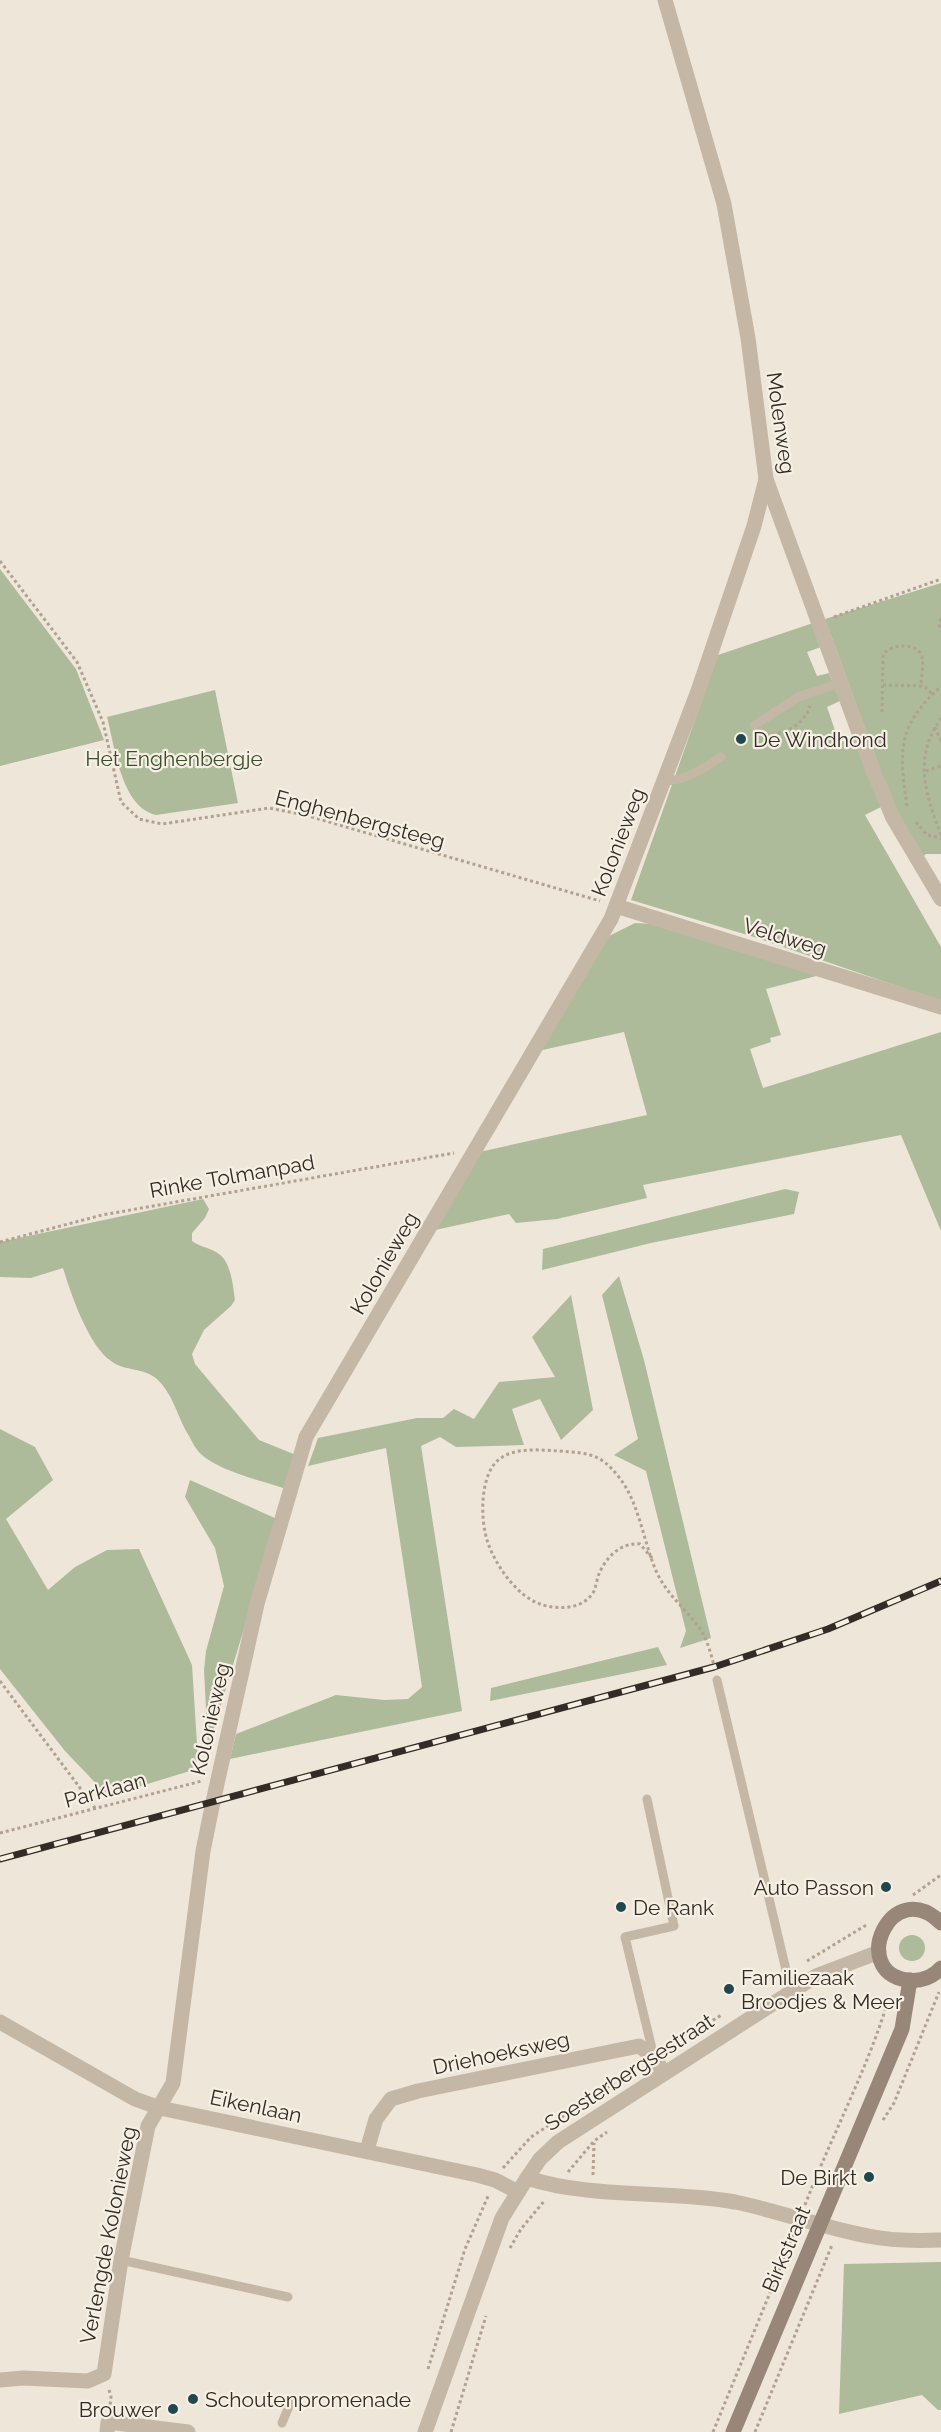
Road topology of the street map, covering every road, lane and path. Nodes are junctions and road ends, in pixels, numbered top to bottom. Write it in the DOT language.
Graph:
graph roads {
  1 [pos="665,0"];
  2 [pos="766,479"];
  3 [pos="0,561"];
  4 [pos="941,579"];
  5 [pos="941,619"];
  6 [pos="819,623"];
  7 [pos="941,631"];
  8 [pos="840,683"];
  9 [pos="882,685"];
  10 [pos="921,686"];
  11 [pos="941,686"];
  12 [pos="811,693"];
  13 [pos="932,694"];
  14 [pos="882,712"];
  15 [pos="941,718"];
  16 [pos="755,725"];
  17 [pos="935,727"];
  18 [pos="764,735"];
  19 [pos="941,741"];
  20 [pos="721,757"];
  21 [pos="941,766"];
  22 [pos="925,771"];
  23 [pos="664,781"];
  24 [pos="909,813"];
  25 [pos="914,819"];
  26 [pos="941,837"];
  27 [pos="941,899"];
  28 [pos="616,906"];
  29 [pos="941,1007"];
  30 [pos="472,1155"];
  31 [pos="0,1242"];
  32 [pos="652,1558"];
  33 [pos="717,1680"];
  34 [pos="0,1681"];
  35 [pos="218,1776"];
  36 [pos="647,1799"];
  37 [pos="95,1808"];
  38 [pos="0,1833"];
  39 [pos="941,1875"];
  40 [pos="905,1901"];
  41 [pos="939,1916"];
  42 [pos="879,1952"];
  43 [pos="941,1968"];
  44 [pos="910,1980"];
  45 [pos="941,1987"];
  46 [pos="796,1988"];
  47 [pos="0,2022"];
  48 [pos="654,2057"];
  49 [pos="664,2073"];
  50 [pos="160,2108"];
  51 [pos="882,2122"];
  52 [pos="612,2129"];
  53 [pos="594,2141"];
  54 [pos="368,2150"];
  55 [pos="527,2178"];
  56 [pos="555,2187"];
  57 [pos="592,2189"];
  58 [pos="518,2192"];
  59 [pos="820,2224"];
  60 [pos="838,2229"];
  61 [pos="941,2240"];
  62 [pos="507,2254"];
  63 [pos="121,2260"];
  64 [pos="288,2297"];
  65 [pos="489,2307"];
  66 [pos="104,2374"];
  67 [pos="0,2380"];
  68 [pos="292,2399"];
  69 [pos="282,2423"];
  70 [pos="108,2427"];
  71 [pos="188,2432"];
  72 [pos="424,2432"];
  73 [pos="451,2432"];
  74 [pos="733,2432"];
  75 [pos="754,2432"];
  1 -- 2 [label="street, Molenweg"];
  2 -- 6 [label="street, Molenweg"];
  2 -- 23 [label="street, Kolonieweg"];
  3 -- 28 [label="path, Enghenbergsteeg"];
  4 -- 6 [label="path"];
  5 -- 7 [label="path"];
  6 -- 8 [label="street, Molenweg"];
  8 -- 12 [label="lane"];
  8 -- 27 [label="street, Molenweg"];
  9 -- 10 [label="path"];
  9 -- 10 [label="path"];
  9 -- 14 [label="path"];
  10 -- 13 [label="path"];
  11 -- 13 [label="path"];
  12 -- 16 [label="lane"];
  12 -- 18 [label="path"];
  13 -- 24 [label="path"];
  15 -- 17 [label="path"];
  17 -- 19 [label="path"];
  17 -- 22 [label="path"];
  20 -- 23 [label="lane"];
  21 -- 22 [label="path"];
  22 -- 26 [label="path"];
  23 -- 28 [label="street, Kolonieweg"];
  25 -- 26 [label="path"];
  28 -- 29 [label="street, Veldweg"];
  28 -- 30 [label="street, Kolonieweg"];
  30 -- 31 [label="path, Rinke Tolmanpad"];
  30 -- 35 [label="street, Kolonieweg"];
  32 -- 32 [label="path"];
  32 -- 33 [label="path"];
  33 -- 46 [label="lane"];
  34 -- 37 [label="path"];
  35 -- 37 [label="path, Parklaan"];
  35 -- 50 [label="street, Kolonieweg"];
  36 -- 48 [label="lane, Soesterbergsestraat"];
  37 -- 38 [label="path, Parklaan"];
  39 -- 40 [label="path"];
  41 -- 42 [label="main road"];
  42 -- 44 [label="main road"];
  42 -- 46 [label="street, Soesterbergsestraat"];
  43 -- 44 [label="main road"];
  44 -- 59 [label="main road, Birkstraat"];
  45 -- 51 [label="path"];
  46 -- 49 [label="street, Soesterbergsestraat"];
  47 -- 50 [label="street, Eikenlaan"];
  48 -- 49 [label="street"];
  48 -- 54 [label="street, Driehoeksweg"];
  49 -- 55 [label="street, Soesterbergsestraat"];
  50 -- 54 [label="street, Eikenlaan"];
  50 -- 63 [label="street, Verlengde Kolonieweg"];
  52 -- 53 [label="path, Soesterbergsestraat"];
  53 -- 56 [label="path, Soesterbergsestraat"];
  53 -- 57 [label="path"];
  54 -- 58 [label="street, Eikenlaan"];
  55 -- 56 [label="street"];
  55 -- 58 [label="street, Soesterbergsestraat"];
  56 -- 57 [label="street"];
  56 -- 62 [label="path, Soesterbergsestraat"];
  57 -- 59 [label="street"];
  58 -- 72 [label="street, Soesterbergsestraat"];
  59 -- 60 [label="street"];
  59 -- 74 [label="main road, Birkstraat"];
  60 -- 61 [label="street"];
  60 -- 75 [label="path, Birkstraat"];
  63 -- 64 [label="lane"];
  63 -- 66 [label="street, Verlengde Kolonieweg"];
  65 -- 73 [label="path"];
  66 -- 67 [label="street"];
  66 -- 70 [label="path"];
  68 -- 69 [label="lane"];
  70 -- 71 [label="street"];
}
